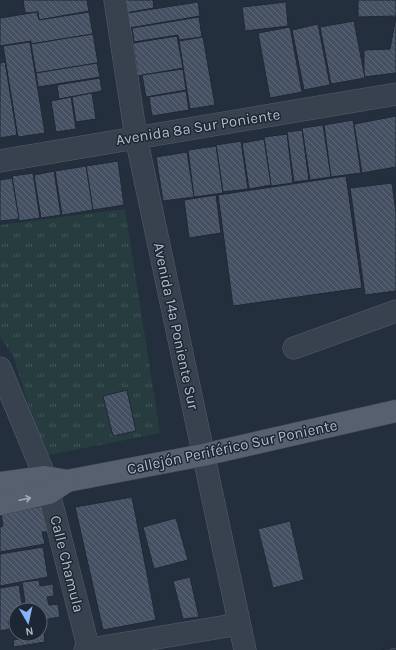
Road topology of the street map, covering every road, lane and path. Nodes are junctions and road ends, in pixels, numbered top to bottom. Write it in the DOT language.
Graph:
graph roads {
  1 [pos="115,0"];
  2 [pos="396,94"];
  3 [pos="136,138"];
  4 [pos="0,161"];
  5 [pos="396,311"];
  6 [pos="294,348"];
  7 [pos="0,368"];
  8 [pos="396,411"];
  9 [pos="204,455"];
  10 [pos="0,482"];
  11 [pos="47,485"];
  12 [pos="0,504"];
  13 [pos="239,624"];
  14 [pos="88,650"];
  15 [pos="245,650"];
  1 -- 3 [label="street, Avenida 14a Poniente Sur"];
  2 -- 3 [label="street, Avenida 8a Sur Poniente"];
  3 -- 4 [label="street, Avenida 8a Sur Poniente"];
  3 -- 9 [label="street, Avenida 14a Poniente Sur"];
  5 -- 6 [label="street"];
  7 -- 11 [label="street, Calle Chamula"];
  8 -- 9 [label="main road, Callejón Periférico Sur Poniente"];
  9 -- 11 [label="main road, Callejón Periférico Sur Poniente"];
  9 -- 13 [label="street, Avenida 14a Poniente Sur"];
  10 -- 11 [label="main road"];
  12 -- 11 [label="main road, Callejón Periférico Sur Poniente, one-way"];
  11 -- 14 [label="street, Calle Chamula"];
  13 -- 14 [label="street"];
  13 -- 15 [label="street, Avenida 14a Poniente Sur"];
}
